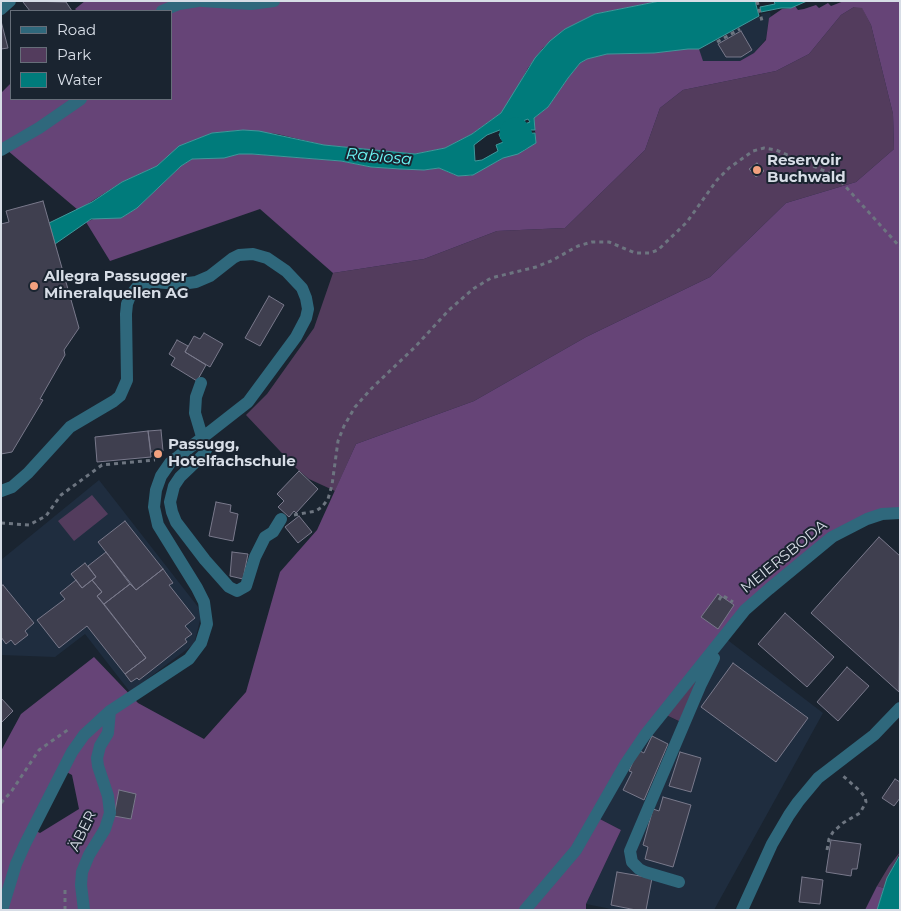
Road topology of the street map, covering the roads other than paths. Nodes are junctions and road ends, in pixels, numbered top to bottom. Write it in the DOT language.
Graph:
graph roads {
  1 [pos="10,1"];
  2 [pos="200,1"];
  3 [pos="274,1"];
  4 [pos="1,9"];
  5 [pos="164,10"];
  6 [pos="80,100"];
  7 [pos="1,150"];
  8 [pos="201,384"];
  9 [pos="203,437"];
  10 [pos="1,491"];
  11 [pos="900,512"];
  12 [pos="281,519"];
  13 [pos="727,634"];
  14 [pos="900,708"];
  15 [pos="105,715"];
  16 [pos="678,882"];
  17 [pos="2,910"];
  18 [pos="84,910"];
  19 [pos="525,910"];
  20 [pos="742,910"];
  1 -- 4 [label="street"];
  2 -- 3 [label="street"];
  2 -- 5 [label="street"];
  6 -- 7 [label="street"];
  8 -- 9 [label="street"];
  9 -- 10 [label="street"];
  9 -- 12 [label="street"];
  9 -- 15 [label="street"];
  11 -- 13 [label="street, MEIERSBODA"];
  13 -- 16 [label="street"];
  13 -- 19 [label="street"];
  14 -- 20 [label="street"];
  15 -- 17 [label="street"];
  15 -- 18 [label="street, ÄBER"];
}
